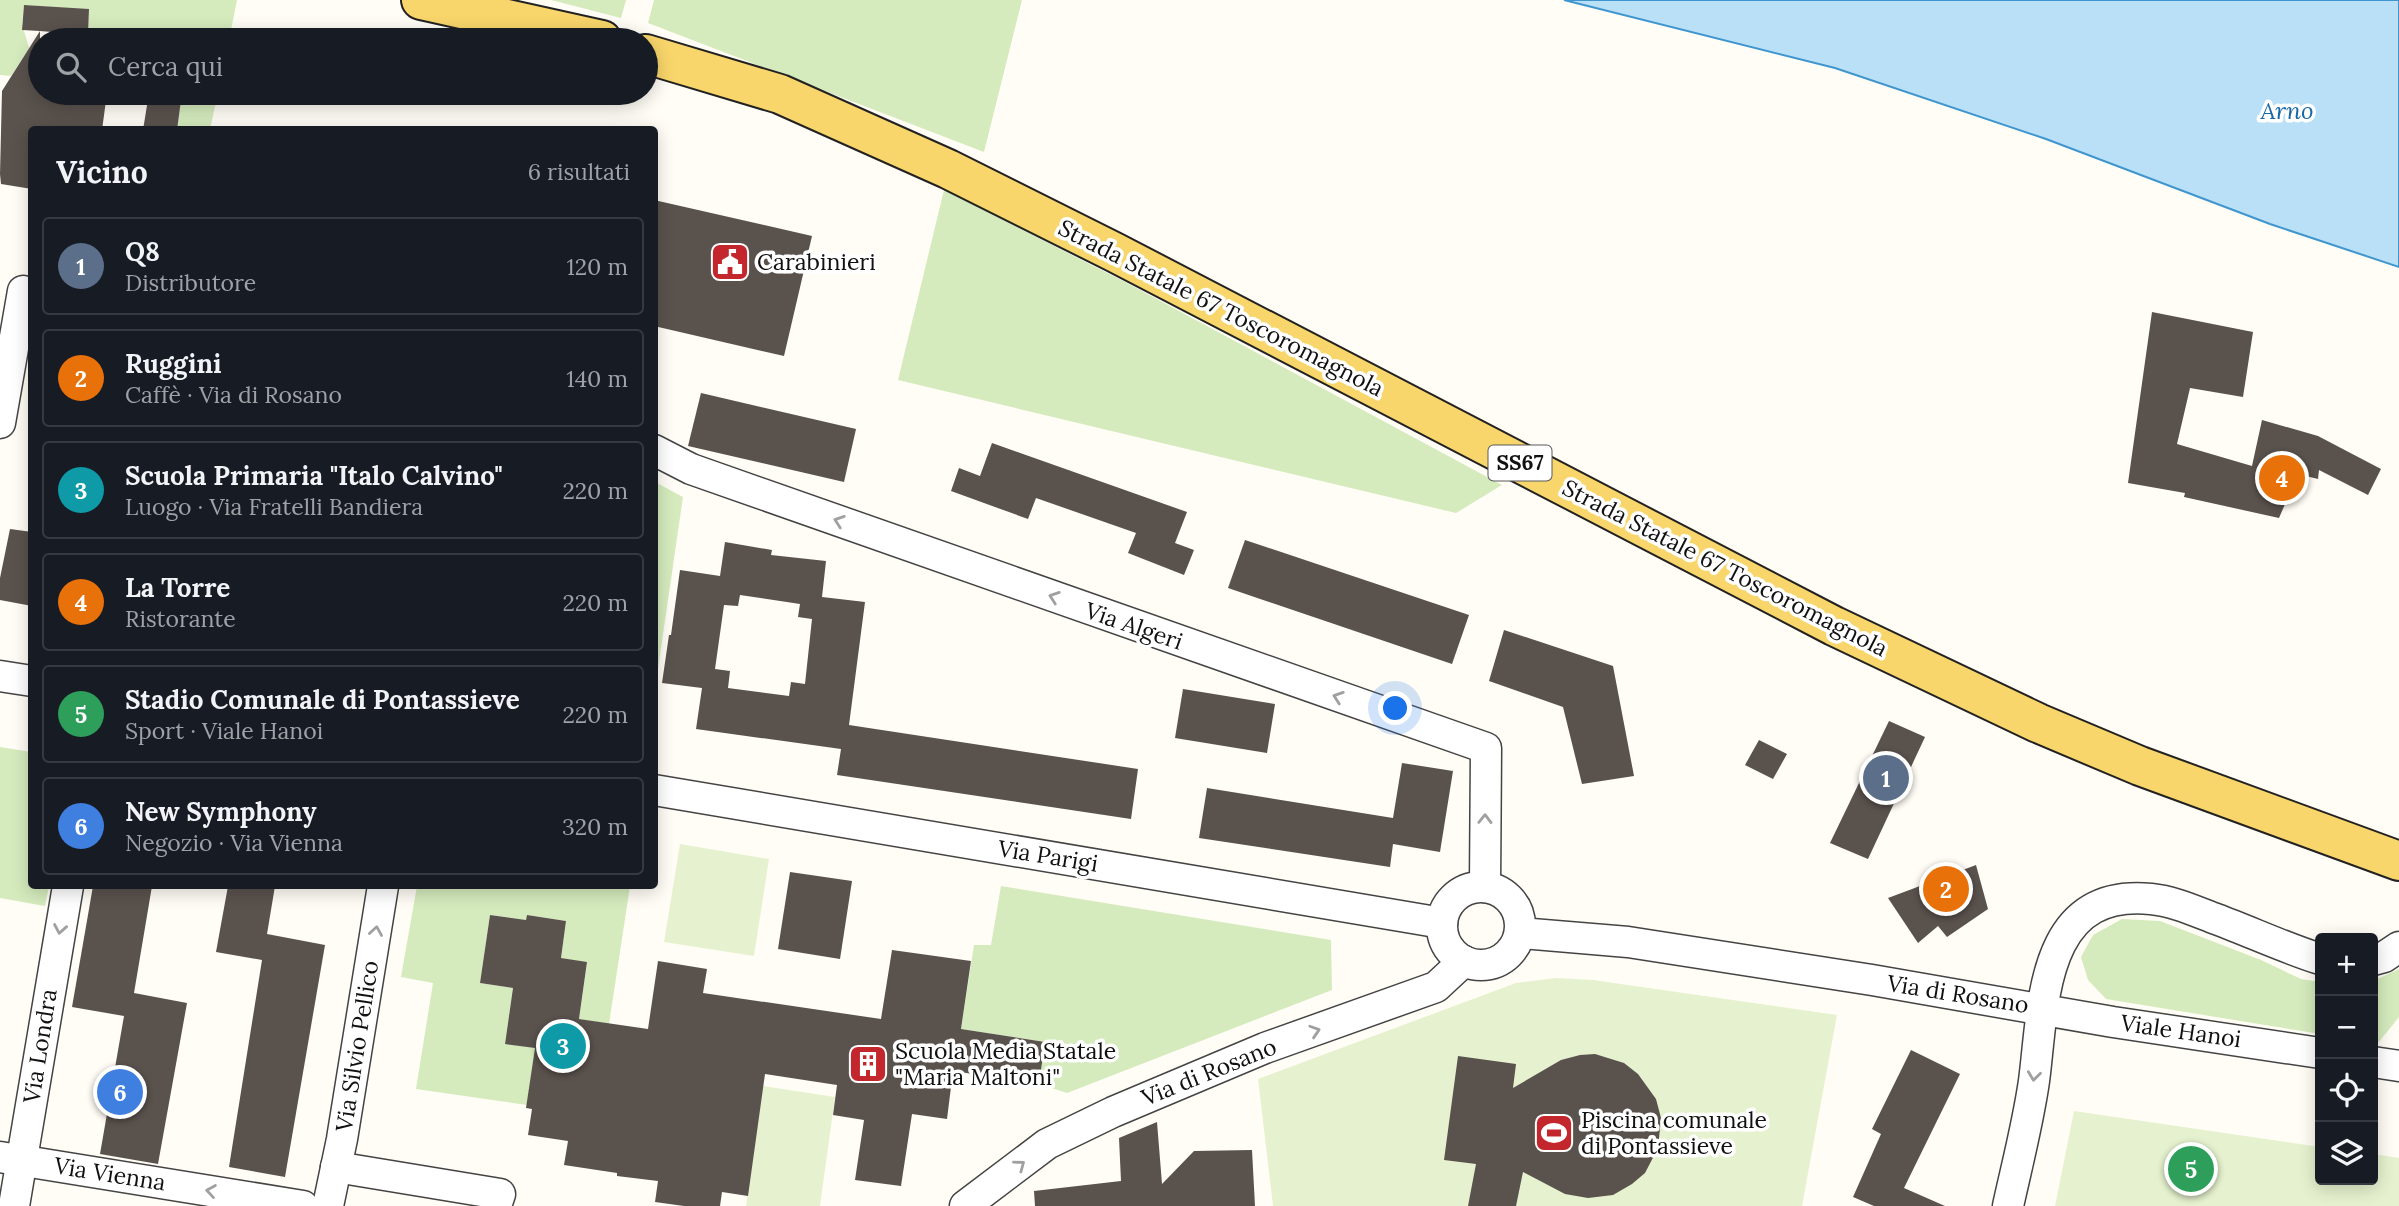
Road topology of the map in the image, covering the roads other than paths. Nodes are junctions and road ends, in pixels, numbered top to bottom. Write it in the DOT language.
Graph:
graph roads {
  1 [pos="421,0"];
  2 [pos="548,28"];
  3 [pos="658,58"];
  4 [pos="18,290"];
  5 [pos="0,423"];
  6 [pos="658,452"];
  7 [pos="0,677"];
  8 [pos="28,680"];
  9 [pos="658,791"];
  10 [pos="2399,861"];
  11 [pos="1485,887"];
  12 [pos="67,889"];
  13 [pos="382,889"];
  14 [pos="1442,923"];
  15 [pos="1521,933"];
  16 [pos="2399,947"];
  17 [pos="2315,957"];
  18 [pos="2378,959"];
  19 [pos="1464,961"];
  20 [pos="2042,1008"];
  21 [pos="2315,1052"];
  22 [pos="2378,1063"];
  23 [pos="2399,1066"];
  24 [pos="11,1159"];
  25 [pos="336,1167"];
  26 [pos="498,1200"];
  27 [pos="970,1204"];
  28 [pos="14,1206"];
  29 [pos="303,1206"];
  30 [pos="328,1206"];
  31 [pos="2008,1206"];
  1 -- 2 [label="main road"];
  3 -- 10 [label="main road, Strada Statale 67 Toscoromagnola / SS67"];
  4 -- 5 [label="street"];
  11 -- 6 [label="street, Via Algeri, one-way"];
  7 -- 8 [label="street"];
  9 -- 14 [label="street, Via Parigi"];
  11 -- 14 [label="street"];
  11 -- 15 [label="street"];
  12 -- 24 [label="street, Via Londra, one-way"];
  25 -- 13 [label="street, Via Silvio Pellico, one-way"];
  14 -- 19 [label="street"];
  15 -- 19 [label="street"];
  15 -- 20 [label="street, Via di Rosano"];
  16 -- 18 [label="street"];
  17 -- 20 [label="street, Via di Rosano"];
  27 -- 19 [label="street, Via di Rosano, one-way"];
  20 -- 21 [label="street, Viale Hanoi"];
  20 -- 31 [label="street, one-way"];
  22 -- 23 [label="street"];
  24 -- 28 [label="street, Via Londra"];
  29 -- 24 [label="street, Via Vienna, one-way"];
  25 -- 26 [label="street"];
  25 -- 30 [label="street, Via Silvio Pellico"];
}
